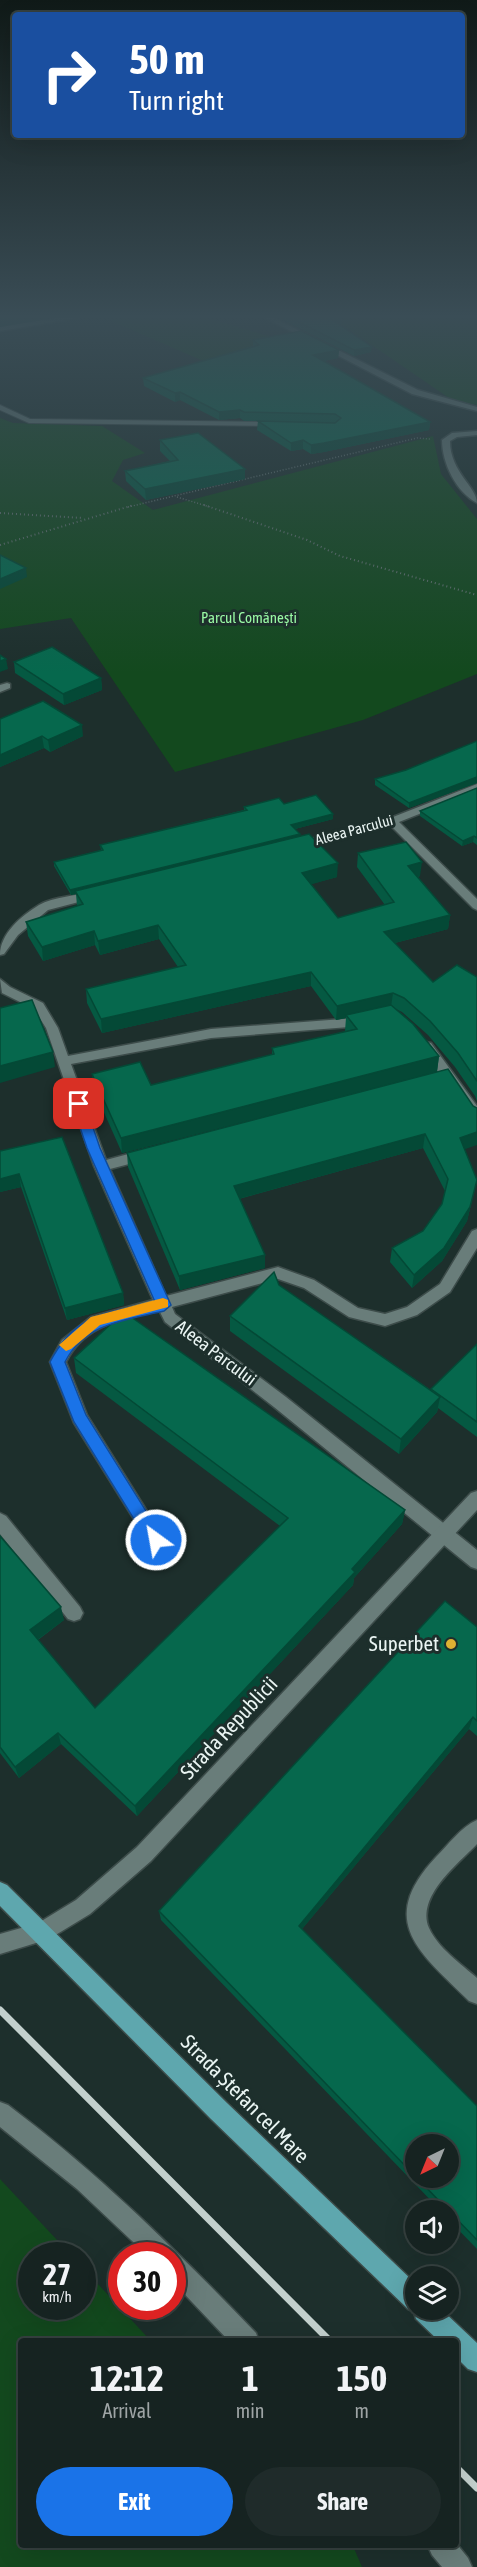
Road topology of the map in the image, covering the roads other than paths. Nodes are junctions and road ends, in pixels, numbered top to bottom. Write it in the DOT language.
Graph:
graph roads {
  1 [pos="477,433"];
  2 [pos="477,501"];
  3 [pos="477,787"];
  4 [pos="392,821"];
  5 [pos="288,847"];
  6 [pos="102,893"];
  7 [pos="477,906"];
  8 [pos="0,951"];
  9 [pos="0,983"];
  10 [pos="383,1016"];
  11 [pos="416,1033"];
  12 [pos="63,1061"];
  13 [pos="477,1116"];
  14 [pos="159,1151"];
  15 [pos="101,1166"];
  16 [pos="477,1235"];
  17 [pos="164,1305"];
  18 [pos="477,1498"];
  19 [pos="0,1521"];
  20 [pos="446,1533"];
  21 [pos="156,1540"];
  22 [pos="477,1561"];
  23 [pos="74,1613"];
  24 [pos="477,1830"];
  25 [pos="0,1892"];
  26 [pos="42,1932"];
  27 [pos="0,1944"];
  28 [pos="477,1993"];
  29 [pos="0,2113"];
  30 [pos="151,2242"];
  31 [pos="186,2278"];
  32 [pos="405,2290"];
  33 [pos="435,2320"];
  34 [pos="243,2338"];
  35 [pos="454,2338"];
  36 [pos="459,2343"];
  37 [pos="477,2360"];
  38 [pos="443,2548"];
  39 [pos="459,2567"];
  1 -- 2 [label="street"];
  3 -- 4 [label="street, Aleea Parcului"];
  4 -- 5 [label="street, Aleea Parcului"];
  4 -- 7 [label="street"];
  6 -- 8 [label="street"];
  9 -- 12 [label="street, Aleea Parcului"];
  10 -- 12 [label="street"];
  11 -- 13 [label="street"];
  12 -- 15 [label="street, Aleea Parcului"];
  14 -- 15 [label="street"];
  15 -- 17 [label="street, Aleea Parcului"];
  16 -- 17 [label="street"];
  17 -- 20 [label="street, Aleea Parcului"];
  17 -- 21 [label="street"];
  18 -- 20 [label="street, Strada Republicii"];
  19 -- 23 [label="street"];
  20 -- 22 [label="street, Aleea Parcului"];
  20 -- 26 [label="street, Strada Republicii"];
  24 -- 28 [label="street"];
  25 -- 26 [label="main road"];
  26 -- 27 [label="street, Strada Republicii"];
  26 -- 32 [label="main road, Strada Ștefan cel Mare"];
  29 -- 30 [label="street"];
  31 -- 34 [label="street"];
  33 -- 35 [label="main road"];
  36 -- 37 [label="main road"];
  38 -- 39 [label="street"];
}
